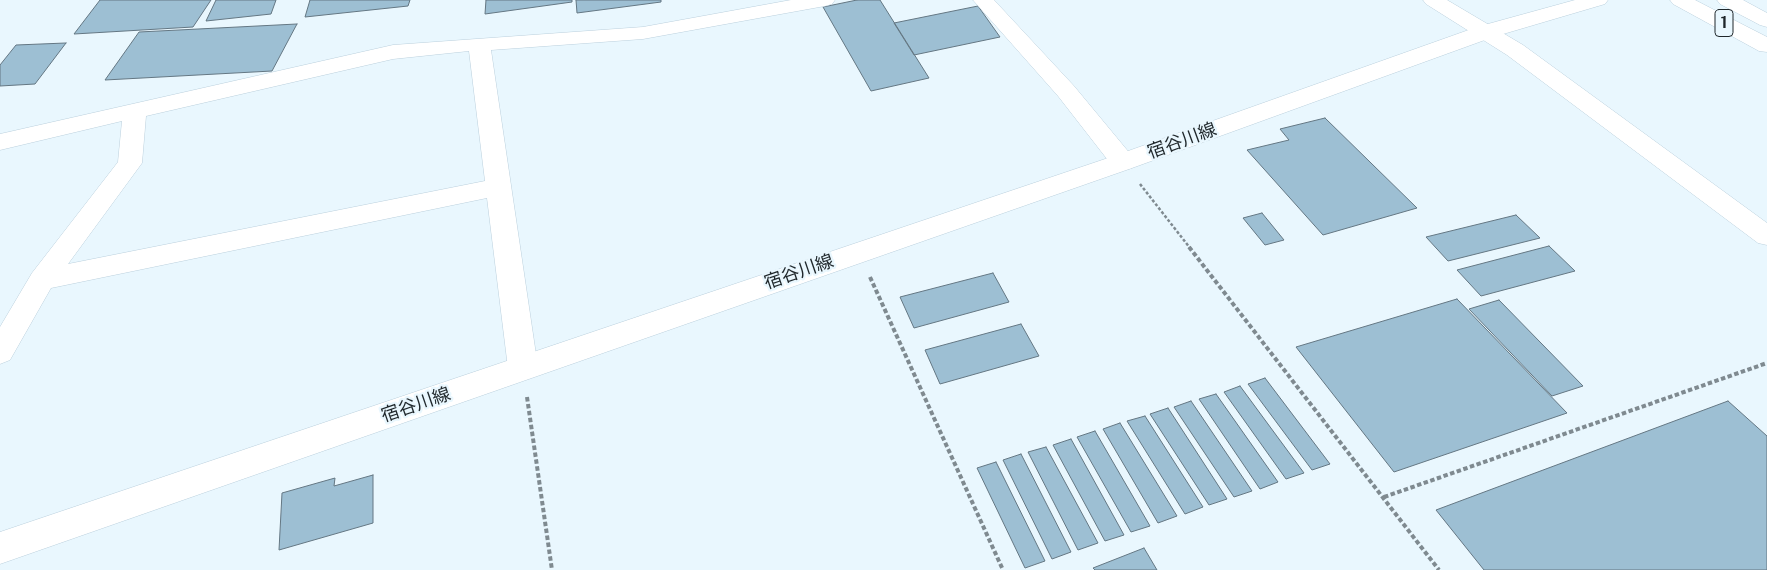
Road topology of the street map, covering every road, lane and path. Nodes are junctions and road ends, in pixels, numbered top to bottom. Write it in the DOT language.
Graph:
graph roads {
  1 [pos="825,0"];
  2 [pos="983,0"];
  3 [pos="1434,0"];
  4 [pos="1598,0"];
  5 [pos="1680,0"];
  6 [pos="1727,0"];
  7 [pos="1767,21"];
  8 [pos="1485,32"];
  9 [pos="479,44"];
  10 [pos="1767,46"];
  11 [pos="135,112"];
  12 [pos="0,142"];
  13 [pos="1123,162"];
  14 [pos="498,187"];
  15 [pos="1767,236"];
  16 [pos="859,252"];
  17 [pos="42,280"];
  18 [pos="0,352"];
  19 [pos="1767,362"];
  20 [pos="523,368"];
  21 [pos="1384,497"];
  22 [pos="0,548"];
  23 [pos="552,570"];
  24 [pos="1003,570"];
  25 [pos="1440,570"];
  1 -- 9 [label="main road"];
  2 -- 13 [label="main road"];
  3 -- 8 [label="main road"];
  4 -- 8 [label="main road, 宿谷川線"];
  5 -- 10 [label="main road, 1"];
  6 -- 7 [label="main road, 1"];
  8 -- 13 [label="main road, 宿谷川線"];
  8 -- 15 [label="main road"];
  9 -- 11 [label="main road"];
  9 -- 14 [label="main road"];
  11 -- 12 [label="main road"];
  11 -- 17 [label="main road"];
  13 -- 16 [label="main road, 宿谷川線"];
  13 -- 21 [label="path"];
  14 -- 17 [label="main road"];
  14 -- 20 [label="main road"];
  16 -- 20 [label="main road, 宿谷川線"];
  16 -- 24 [label="path"];
  17 -- 18 [label="main road"];
  19 -- 21 [label="path"];
  20 -- 22 [label="main road, 宿谷川線"];
  20 -- 23 [label="path"];
  21 -- 25 [label="path"];
}
